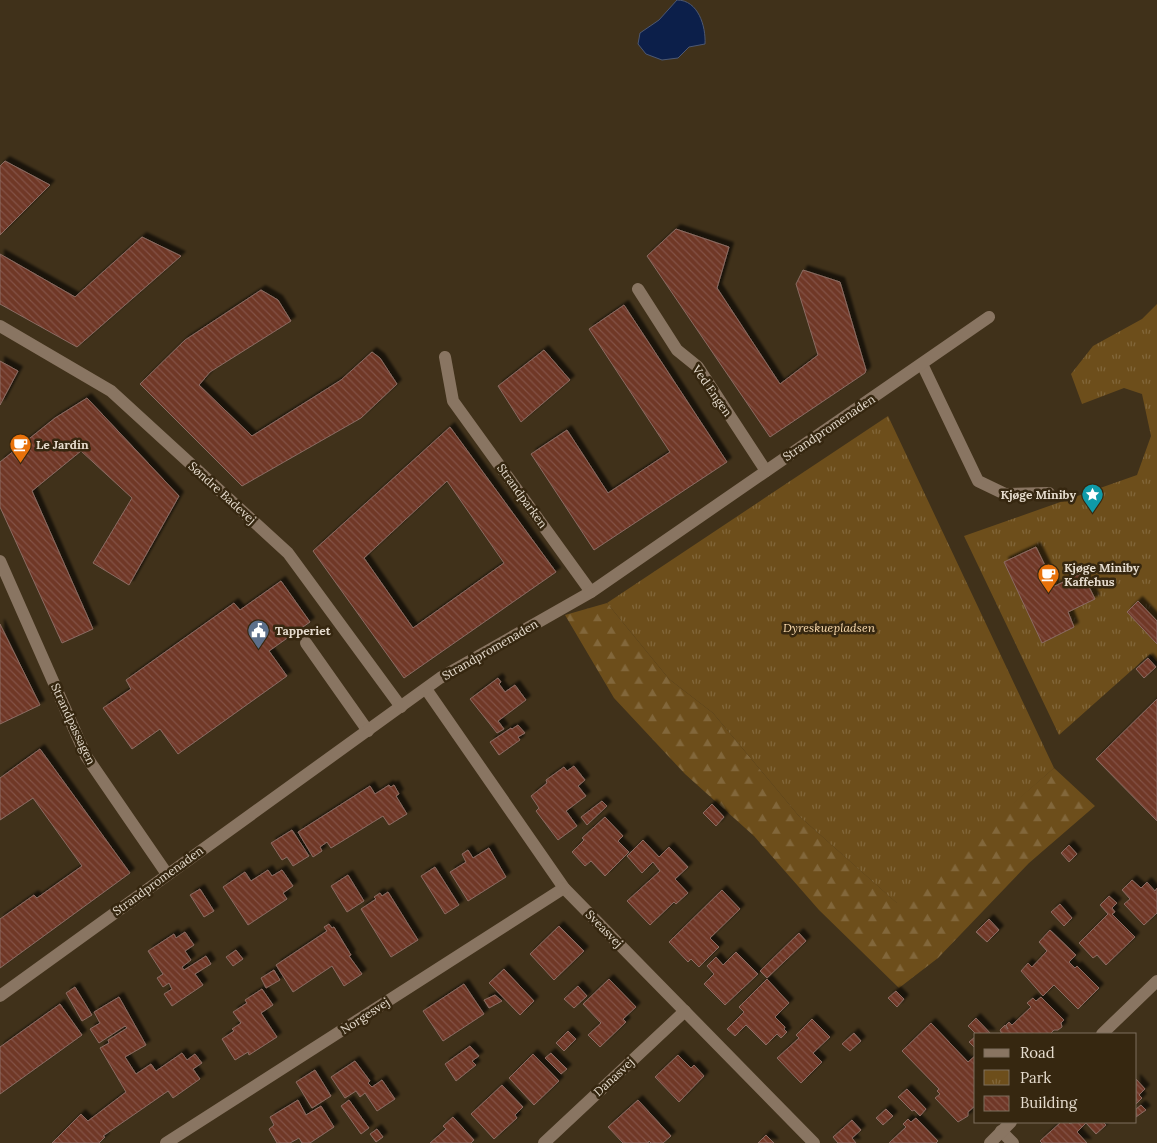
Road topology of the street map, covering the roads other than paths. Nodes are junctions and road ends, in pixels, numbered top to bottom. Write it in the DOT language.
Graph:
graph roads {
  1 [pos="638,290"];
  2 [pos="989,317"];
  3 [pos="0,326"];
  4 [pos="445,357"];
  5 [pos="922,364"];
  6 [pos="766,471"];
  7 [pos="1049,493"];
  8 [pos="0,561"];
  9 [pos="591,592"];
  10 [pos="306,643"];
  11 [pos="426,689"];
  12 [pos="401,707"];
  13 [pos="368,731"];
  14 [pos="167,874"];
  15 [pos="564,888"];
  16 [pos="1157,981"];
  17 [pos="0,996"];
  18 [pos="685,1011"];
  19 [pos="1103,1033"];
  20 [pos="1010,1123"];
  21 [pos="1001,1131"];
  22 [pos="166,1143"];
  23 [pos="544,1143"];
  24 [pos="814,1143"];
  25 [pos="990,1143"];
  26 [pos="1013,1143"];
  1 -- 6 [label="street, Ved Engen"];
  2 -- 5 [label="street, Strandpromenaden"];
  3 -- 12 [label="street, Søndre Badevej"];
  4 -- 9 [label="street, Strandparken"];
  5 -- 6 [label="street, Strandpromenaden"];
  5 -- 7 [label="street"];
  6 -- 9 [label="street, Strandpromenaden"];
  8 -- 14 [label="street, Strandpassagen"];
  9 -- 11 [label="street, Strandpromenaden"];
  10 -- 13 [label="street"];
  11 -- 12 [label="street, Strandpromenaden"];
  11 -- 15 [label="street, Sveasvej"];
  12 -- 13 [label="street, Strandpromenaden"];
  13 -- 14 [label="street, Strandpromenaden"];
  14 -- 17 [label="street, Strandpromenaden"];
  15 -- 18 [label="street, Sveasvej"];
  15 -- 22 [label="street, Norgesvej"];
  16 -- 19 [label="street"];
  18 -- 23 [label="street, Danasvej"];
  18 -- 24 [label="street, Sveasvej"];
  20 -- 21 [label="street"];
  21 -- 25 [label="street"];
  21 -- 26 [label="street"];
}
